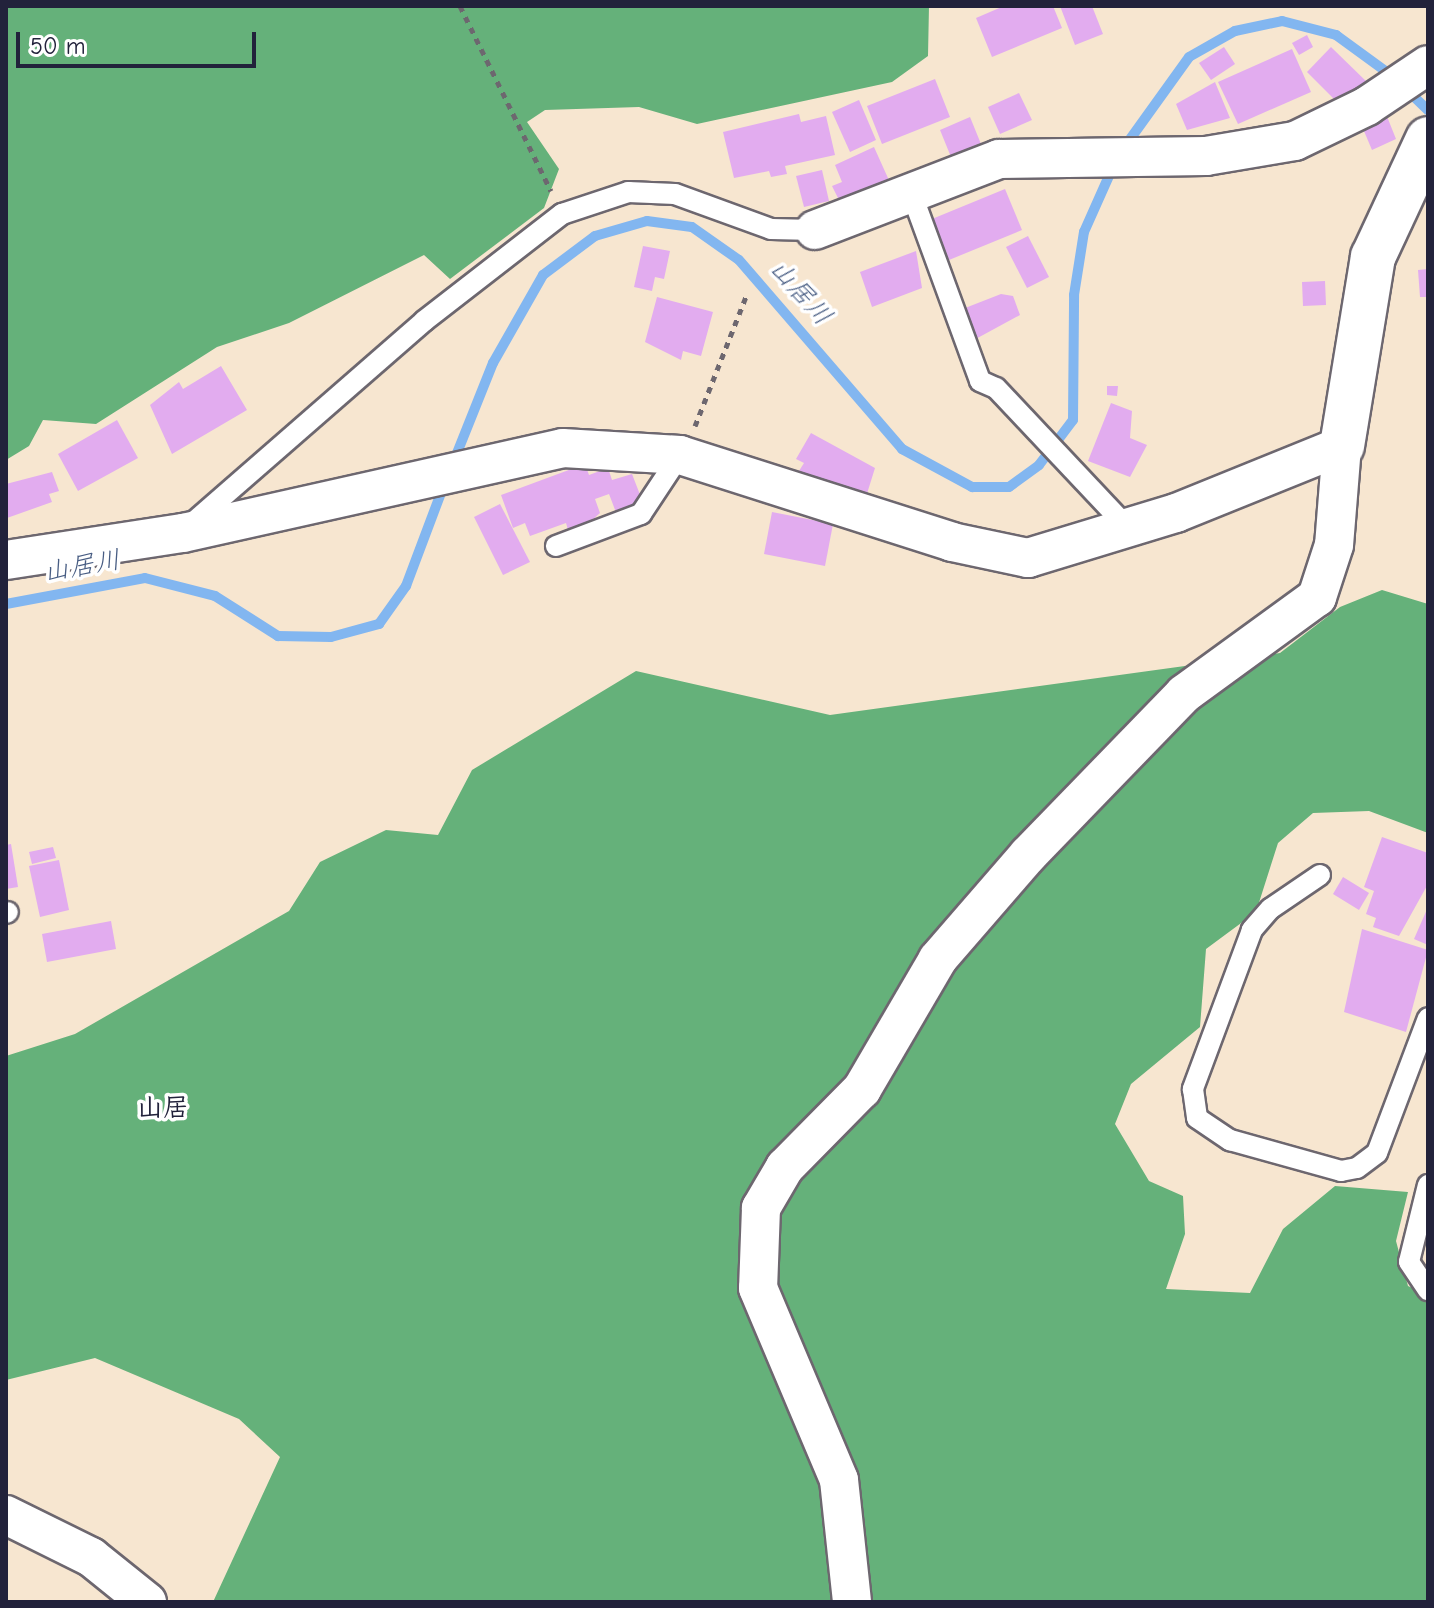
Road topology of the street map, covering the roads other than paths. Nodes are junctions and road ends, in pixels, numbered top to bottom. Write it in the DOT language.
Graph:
graph roads {
  1 [pos="1428,65"];
  2 [pos="1428,139"];
  3 [pos="911,192"];
  4 [pos="815,230"];
  5 [pos="1342,446"];
  6 [pos="680,455"];
  7 [pos="1128,528"];
  8 [pos="183,533"];
  9 [pos="556,546"];
  10 [pos="6,560"];
  11 [pos="1320,875"];
  12 [pos="1428,1018"];
  13 [pos="1428,1185"];
  14 [pos="1428,1290"];
  15 [pos="6,1515"];
  16 [pos="147,1602"];
  17 [pos="852,1602"];
  1 -- 3 [label="street"];
  2 -- 5 [label="street"];
  3 -- 4 [label="street"];
  3 -- 7 [label="lane"];
  4 -- 8 [label="lane"];
  5 -- 7 [label="street"];
  5 -- 17 [label="street"];
  6 -- 7 [label="street"];
  6 -- 8 [label="street"];
  6 -- 9 [label="lane"];
  8 -- 10 [label="street"];
  11 -- 12 [label="lane"];
  13 -- 14 [label="lane"];
  15 -- 16 [label="street"];
}
